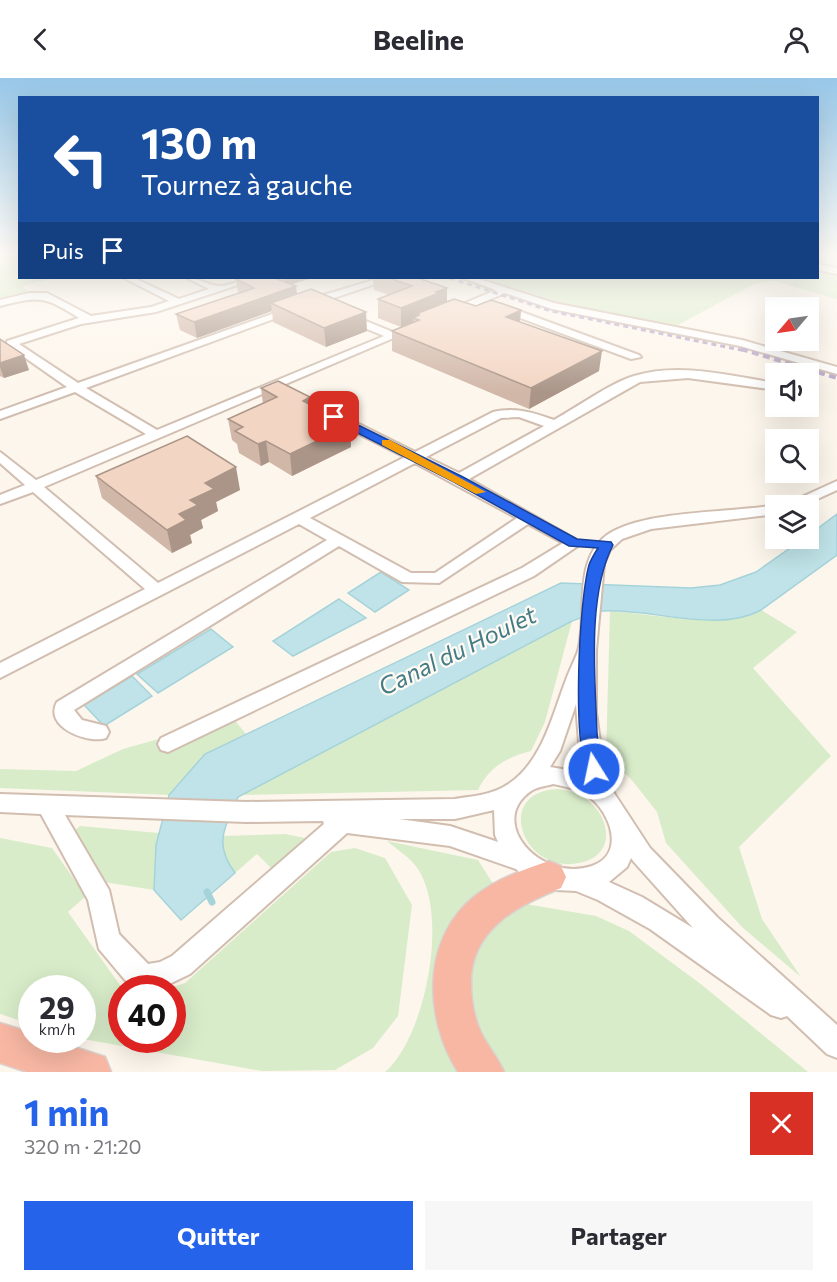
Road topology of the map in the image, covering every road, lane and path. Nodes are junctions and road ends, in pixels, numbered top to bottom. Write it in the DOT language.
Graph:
graph roads {
  1 [pos="55,300"];
  2 [pos="175,300"];
  3 [pos="183,300"];
  4 [pos="307,300"];
  5 [pos="309,300"];
  6 [pos="478,300"];
  7 [pos="481,300"];
  8 [pos="509,300"];
  9 [pos="535,300"];
  10 [pos="178,302"];
  11 [pos="496,306"];
  12 [pos="88,319"];
  13 [pos="394,336"];
  14 [pos="5,342"];
  15 [pos="765,349"];
  16 [pos="772,351"];
  17 [pos="635,357"];
  18 [pos="837,371"];
  19 [pos="273,386"];
  20 [pos="765,386"];
  21 [pos="77,388"];
  22 [pos="0,415"];
  23 [pos="554,425"];
  24 [pos="156,435"];
  25 [pos="0,456"];
  26 [pos="414,457"];
  27 [pos="459,479"];
  28 [pos="837,485"];
  29 [pos="34,486"];
  30 [pos="814,495"];
  31 [pos="0,500"];
  32 [pos="765,510"];
  33 [pos="298,517"];
  34 [pos="527,518"];
  35 [pos="338,540"];
  36 [pos="574,543"];
  37 [pos="606,545"];
  38 [pos="157,591"];
  39 [pos="586,648"];
  40 [pos="0,671"];
  41 [pos="99,732"];
  42 [pos="168,744"];
  43 [pos="519,788"];
  44 [pos="604,794"];
  45 [pos="0,804"];
  46 [pos="48,805"];
  47 [pos="246,812"];
  48 [pos="343,822"];
  49 [pos="623,829"];
  50 [pos="549,872"];
  51 [pos="832,1041"];
  52 [pos="0,1043"];
  53 [pos="90,1072"];
  54 [pos="483,1072"];
  1 -- 12 [label="street"];
  2 -- 10 [label="street"];
  3 -- 10 [label="street"];
  4 -- 21 [label="street"];
  5 -- 13 [label="street"];
  6 -- 13 [label="street"];
  7 -- 11 [label="street"];
  8 -- 11 [label="street"];
  9 -- 15 [label="street"];
  10 -- 12 [label="street"];
  11 -- 17 [label="street"];
  12 -- 14 [label="street"];
  13 -- 19 [label="street"];
  14 -- 21 [label="street"];
  16 -- 18 [label="street"];
  19 -- 24 [label="street"];
  19 -- 26 [label="street"];
  20 -- 23 [label="street"];
  21 -- 22 [label="street"];
  21 -- 24 [label="street"];
  23 -- 26 [label="street"];
  23 -- 27 [label="street"];
  24 -- 29 [label="street"];
  25 -- 29 [label="street"];
  26 -- 27 [label="street"];
  26 -- 33 [label="street"];
  27 -- 34 [label="street"];
  28 -- 30 [label="street"];
  29 -- 31 [label="street"];
  29 -- 38 [label="street"];
  32 -- 37 [label="street"];
  33 -- 35 [label="street"];
  33 -- 38 [label="street"];
  34 -- 35 [label="street"];
  34 -- 36 [label="street"];
  35 -- 41 [label="street"];
  36 -- 37 [label="street"];
  36 -- 42 [label="street"];
  37 -- 39 [label="street"];
  38 -- 40 [label="street"];
  39 -- 43 [label="street"];
  39 -- 44 [label="street"];
  43 -- 44 [label="street"];
  43 -- 47 [label="street"];
  43 -- 50 [label="street"];
  44 -- 49 [label="street"];
  45 -- 46 [label="street"];
  46 -- 47 [label="street"];
  46 -- 48 [label="street"];
  47 -- 48 [label="street"];
  48 -- 50 [label="street"];
  49 -- 50 [label="street"];
  49 -- 51 [label="street"];
  50 -- 51 [label="street"];
  50 -- 54 [label="highway"];
  52 -- 53 [label="highway"];
}
